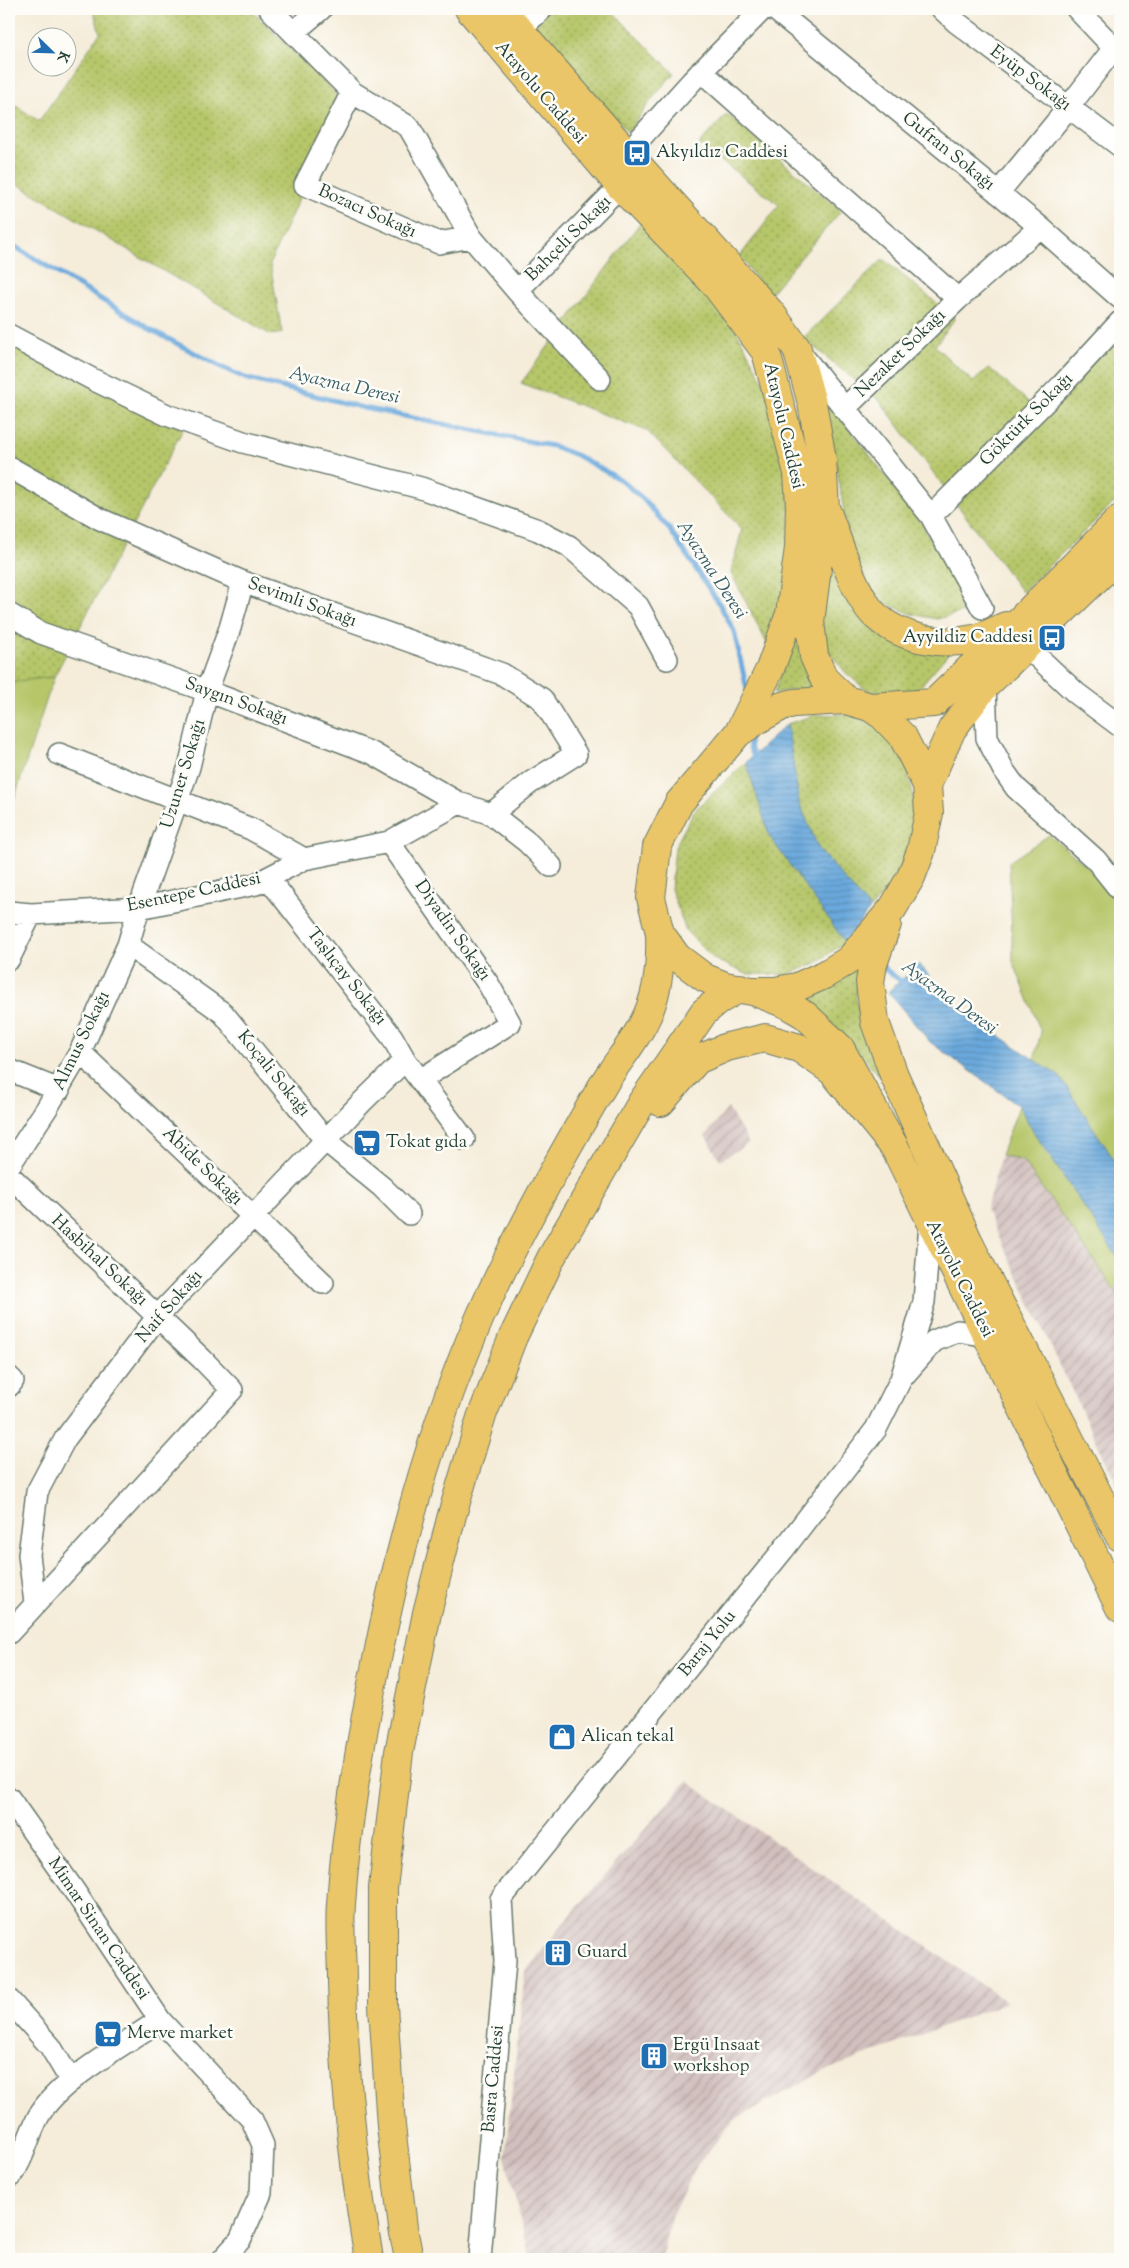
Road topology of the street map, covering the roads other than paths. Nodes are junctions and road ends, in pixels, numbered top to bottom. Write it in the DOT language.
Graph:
graph roads {
  1 [pos="270,9"];
  2 [pos="321,9"];
  3 [pos="469,9"];
  4 [pos="501,9"];
  5 [pos="542,9"];
  6 [pos="763,9"];
  7 [pos="774,9"];
  8 [pos="942,9"];
  9 [pos="1077,9"];
  10 [pos="294,32"];
  11 [pos="510,38"];
  12 [pos="1117,48"];
  13 [pos="701,71"];
  14 [pos="352,92"];
  15 [pos="1068,108"];
  16 [pos="1120,146"];
  17 [pos="627,153"];
  18 [pos="620,186"];
  19 [pos="998,193"];
  20 [pos="1040,227"];
  21 [pos="471,238"];
  22 [pos="517,291"];
  23 [pos="1120,298"];
  24 [pos="958,299"];
  25 [pos="1120,322"];
  26 [pos="9,335"];
  27 [pos="797,349"];
  28 [pos="600,379"];
  29 [pos="844,409"];
  30 [pos="9,467"];
  31 [pos="825,507"];
  32 [pos="931,516"];
  33 [pos="1120,519"];
  34 [pos="1120,556"];
  35 [pos="243,582"];
  36 [pos="982,608"];
  37 [pos="9,614"];
  38 [pos="1021,619"];
  39 [pos="1026,646"];
  40 [pos="666,659"];
  41 [pos="984,686"];
  42 [pos="207,691"];
  43 [pos="858,704"];
  44 [pos="1120,726"];
  45 [pos="738,733"];
  46 [pos="59,754"];
  47 [pos="927,785"];
  48 [pos="178,800"];
  49 [pos="458,803"];
  50 [pos="491,814"];
  51 [pos="389,842"];
  52 [pos="304,859"];
  53 [pos="551,866"];
  54 [pos="268,878"];
  55 [pos="1120,890"];
  56 [pos="138,908"];
  57 [pos="893,908"];
  58 [pos="9,912"];
  59 [pos="31,914"];
  60 [pos="660,933"];
  61 [pos="128,945"];
  62 [pos="9,959"];
  63 [pos="746,990"];
  64 [pos="80,1052"];
  65 [pos="405,1060"];
  66 [pos="9,1070"];
  67 [pos="420,1080"];
  68 [pos="59,1090"];
  69 [pos="464,1139"];
  70 [pos="326,1140"];
  71 [pos="895,1148"];
  72 [pos="9,1166"];
  73 [pos="9,1175"];
  74 [pos="409,1214"];
  75 [pos="253,1216"];
  76 [pos="930,1223"];
  77 [pos="551,1258"];
  78 [pos="323,1283"];
  79 [pos="158,1316"];
  80 [pos="988,1336"];
  81 [pos="901,1378"];
  82 [pos="1120,1537"];
  83 [pos="35,1602"];
  84 [pos="1120,1608"];
  85 [pos="9,1633"];
  86 [pos="9,1798"];
  87 [pos="501,1899"];
  88 [pos="9,2000"];
  89 [pos="160,2020"];
  90 [pos="71,2081"];
  91 [pos="9,2178"];
  92 [pos="223,2259"];
  93 [pos="369,2259"];
  94 [pos="410,2259"];
  95 [pos="480,2259"];
  1 -- 10 [label="street"];
  2 -- 10 [label="street"];
  3 -- 11 [label="main road, Atayolu Caddesi"];
  4 -- 11 [label="main road, Atayolu Caddesi"];
  5 -- 11 [label="street"];
  6 -- 13 [label="street"];
  7 -- 19 [label="street, Gufran Sokağı"];
  8 -- 15 [label="street, Eyüp Sokağı"];
  9 -- 12 [label="street"];
  10 -- 14 [label="street"];
  11 -- 17 [label="main road, Atayolu Caddesi"];
  11 -- 18 [label="main road, Atayolu Caddesi"];
  12 -- 15 [label="street"];
  13 -- 17 [label="street"];
  13 -- 24 [label="street"];
  14 -- 21 [label="street"];
  14 -- 21 [label="street, Bozacı Sokağı"];
  15 -- 16 [label="street, Eyüp Sokağı"];
  15 -- 19 [label="street"];
  17 -- 27 [label="main road, Atayolu Caddesi"];
  18 -- 22 [label="street, Bahçeli Sokağı"];
  18 -- 45 [label="main road, Atayolu Caddesi"];
  19 -- 20 [label="street, Gufran Sokağı"];
  20 -- 23 [label="street, Gufran Sokağı"];
  20 -- 24 [label="street, Nezaket Sokağı"];
  21 -- 22 [label="street"];
  22 -- 28 [label="street"];
  24 -- 29 [label="street, Nezaket Sokağı"];
  25 -- 32 [label="street, Göktürk Sokağı"];
  26 -- 40 [label="street"];
  27 -- 29 [label="street, Atayolu Caddesi"];
  27 -- 31 [label="main road, Atayolu Caddesi"];
  29 -- 32 [label="street, Atayolu Caddesi"];
  30 -- 35 [label="street, Sevimli Sokağı"];
  31 -- 38 [label="main road"];
  31 -- 43 [label="main road"];
  32 -- 36 [label="street, Atayolu Caddesi"];
  33 -- 38 [label="main road"];
  34 -- 39 [label="main road"];
  35 -- 42 [label="street, Uzuner Sokağı"];
  35 -- 50 [label="street, Sevimli Sokağı"];
  37 -- 42 [label="street, Saygın Sokağı"];
  38 -- 43 [label="main road"];
  39 -- 41 [label="main road"];
  39 -- 44 [label="street"];
  41 -- 47 [label="main road"];
  41 -- 55 [label="street"];
  42 -- 48 [label="street, Uzuner Sokağı"];
  42 -- 49 [label="street, Saygın Sokağı"];
  43 -- 45 [label="main road"];
  43 -- 47 [label="main road"];
  45 -- 60 [label="main road"];
  46 -- 48 [label="street"];
  47 -- 57 [label="main road"];
  48 -- 52 [label="street"];
  48 -- 56 [label="street, Uzuner Sokağı"];
  49 -- 50 [label="street"];
  49 -- 51 [label="street, Esentepe Caddesi"];
  50 -- 53 [label="street"];
  51 -- 52 [label="street, Esentepe Caddesi"];
  51 -- 67 [label="street, Diyadin Sokağı"];
  52 -- 54 [label="street, Esentepe Caddesi"];
  54 -- 56 [label="street, Esentepe Caddesi"];
  54 -- 65 [label="street, Taşlıçay Sokağı"];
  56 -- 59 [label="street, Esentepe Caddesi"];
  56 -- 61 [label="street, Almus Sokağı"];
  57 -- 63 [label="main road"];
  57 -- 82 [label="main road, Atayolu Caddesi"];
  58 -- 59 [label="street, Esentepe Caddesi"];
  59 -- 62 [label="street"];
  60 -- 63 [label="main road, Atayolu Caddesi"];
  60 -- 93 [label="main road"];
  61 -- 64 [label="street, Almus Sokağı"];
  61 -- 70 [label="street, Koçali Sokağı"];
  63 -- 71 [label="main road, Atayolu Caddesi"];
  63 -- 77 [label="main road"];
  64 -- 68 [label="street, Almus Sokağı"];
  64 -- 75 [label="street, Abide Sokağı"];
  65 -- 67 [label="street, Taşlıçay Sokağı"];
  65 -- 70 [label="street, Naif Sokağı"];
  66 -- 68 [label="street"];
  67 -- 69 [label="street, Taşlıçay Sokağı"];
  68 -- 72 [label="street, Almus Sokağı"];
  70 -- 74 [label="street, Koçali Sokağı"];
  70 -- 75 [label="street, Naif Sokağı"];
  71 -- 76 [label="main road, Atayolu Caddesi"];
  71 -- 77 [label="main road"];
  73 -- 79 [label="street, Hasbihal Sokağı"];
  75 -- 78 [label="street, Abide Sokağı"];
  75 -- 79 [label="street, Naif Sokağı"];
  76 -- 80 [label="main road, Atayolu Caddesi"];
  76 -- 81 [label="street, Baraj Yolu"];
  77 -- 94 [label="main road"];
  79 -- 83 [label="street, Naif Sokağı"];
  79 -- 83 [label="street, Hasbihal Sokağı"];
  80 -- 81 [label="street, Baraj Yolu"];
  80 -- 84 [label="main road, Atayolu Caddesi"];
  81 -- 87 [label="street, Baraj Yolu"];
  83 -- 85 [label="street"];
  86 -- 89 [label="street, Mimar Sinan Caddesi"];
  87 -- 95 [label="street, Basra Caddesi"];
  88 -- 90 [label="street"];
  89 -- 90 [label="street"];
  89 -- 92 [label="street, Mimar Sinan Caddesi"];
  90 -- 91 [label="street"];
}
